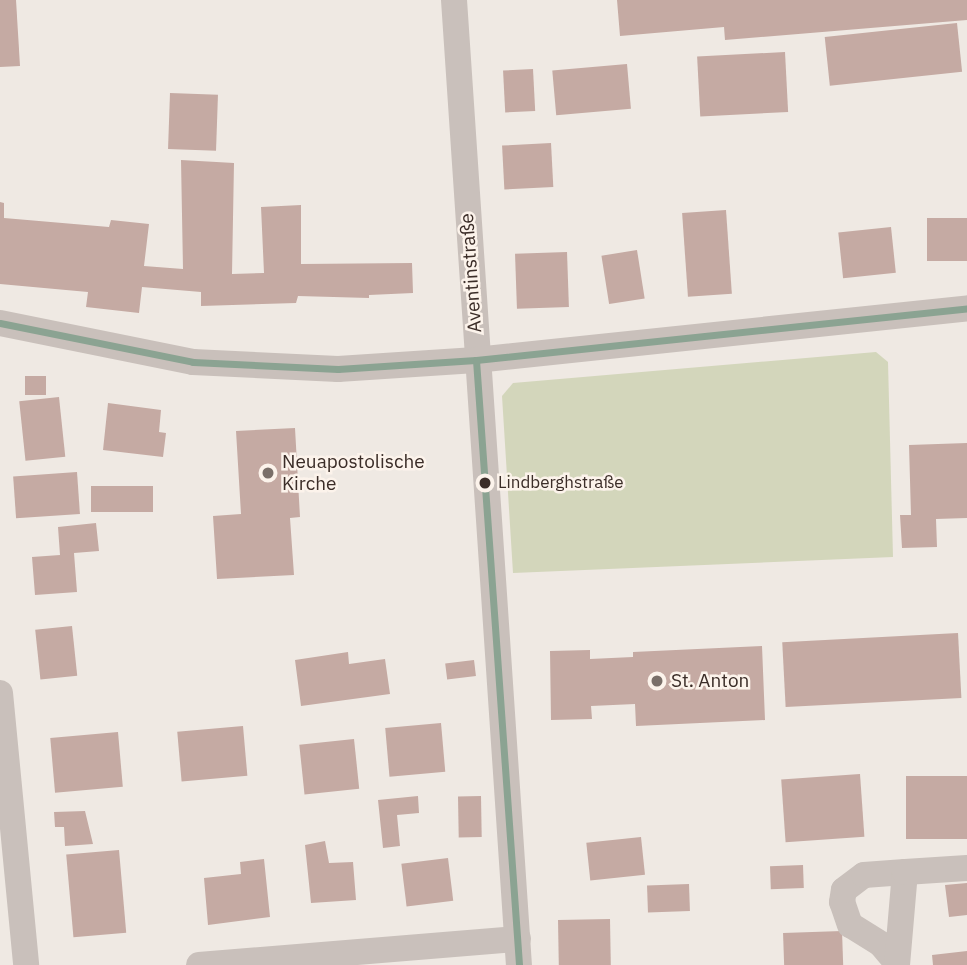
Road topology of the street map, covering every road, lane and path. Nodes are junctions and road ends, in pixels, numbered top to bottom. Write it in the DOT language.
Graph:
graph roads {
  1 [pos="454,0"];
  2 [pos="967,308"];
  3 [pos="0,323"];
  4 [pos="477,360"];
  5 [pos="0,692"];
  6 [pos="0,699"];
  7 [pos="967,868"];
  8 [pos="905,872"];
  9 [pos="519,952"];
  10 [pos="897,964"];
  11 [pos="26,965"];
  12 [pos="200,965"];
  1 -- 4 [label="street, Aventinstraße"];
  2 -- 4 [label="street"];
  3 -- 4 [label="street"];
  4 -- 9 [label="street, Aventinstraße"];
  5 -- 6 [label="street"];
  6 -- 11 [label="street"];
  7 -- 8 [label="street"];
  8 -- 10 [label="street"];
  8 -- 10 [label="street"];
  9 -- 12 [label="street"];
}
